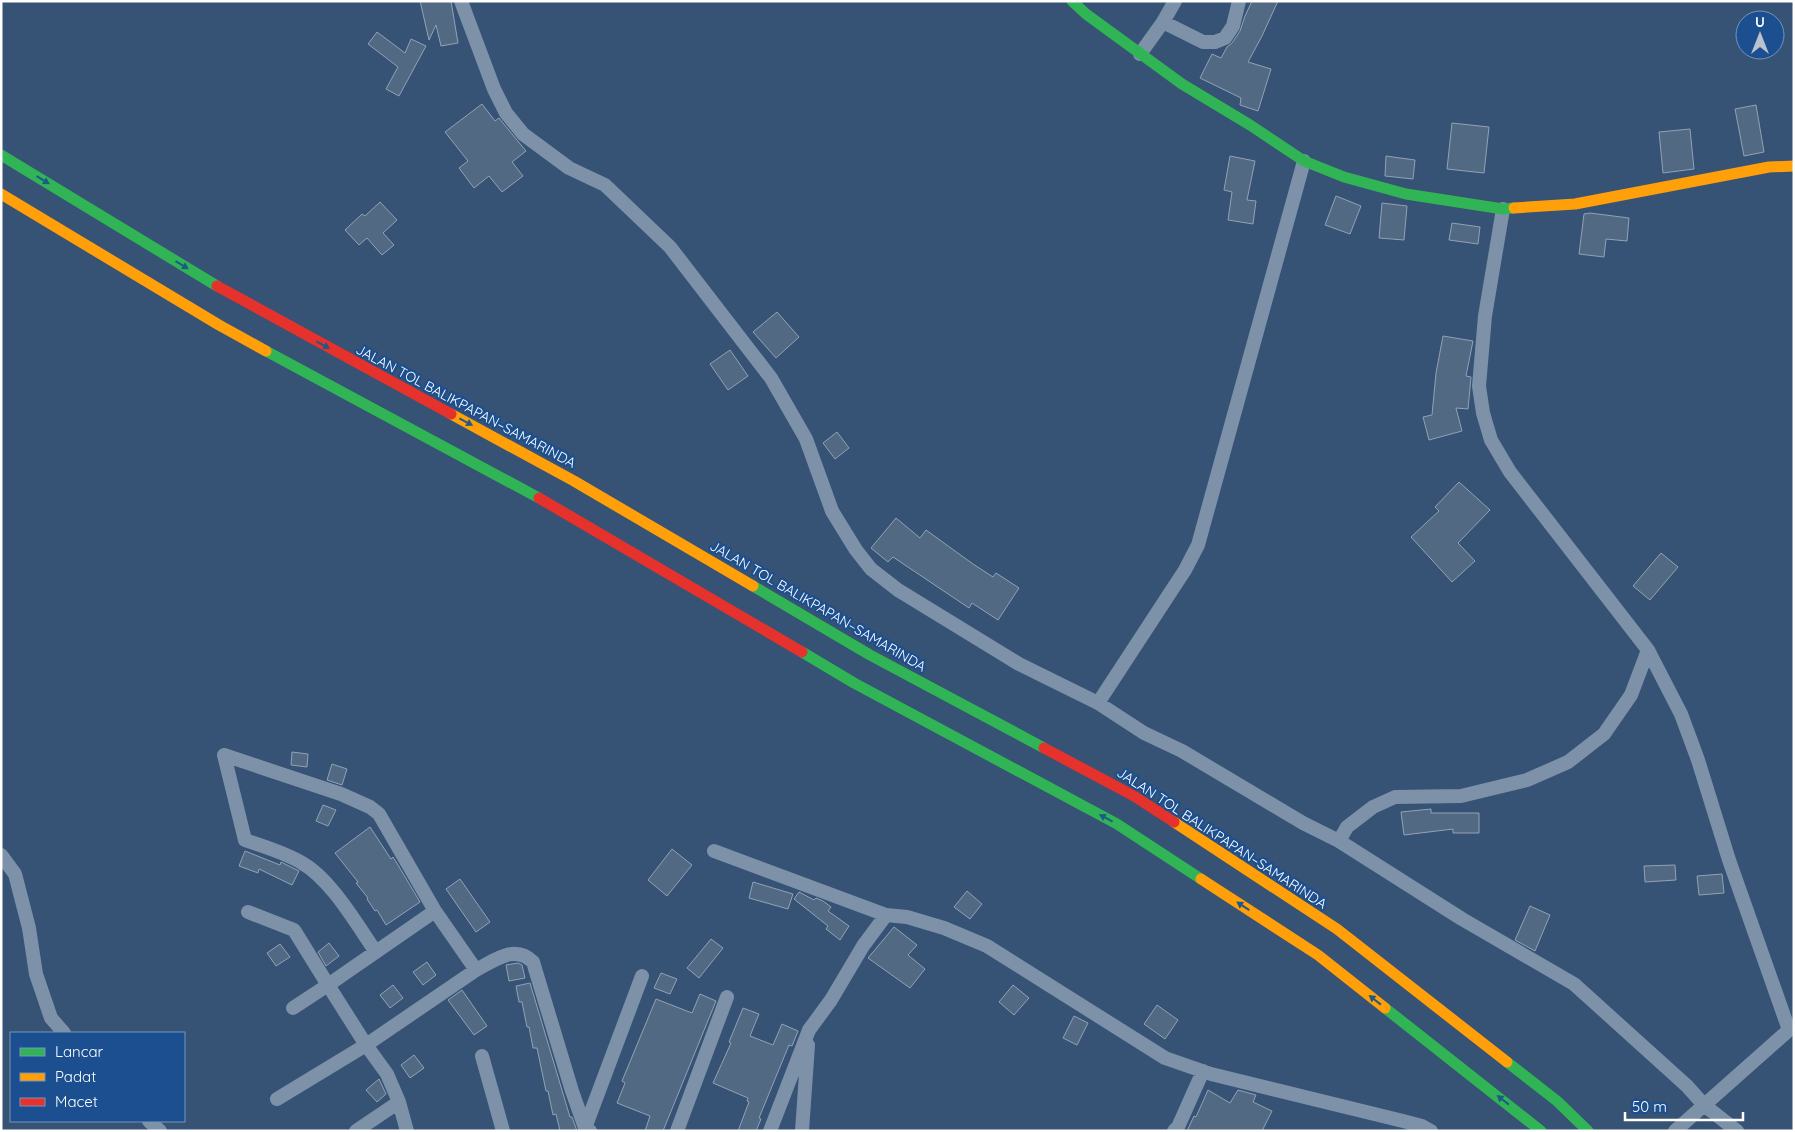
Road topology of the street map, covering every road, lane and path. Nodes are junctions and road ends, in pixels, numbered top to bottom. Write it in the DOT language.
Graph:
graph roads {
  1 [pos="461,1"];
  2 [pos="1072,1"];
  3 [pos="1176,1"];
  4 [pos="1239,1"];
  5 [pos="1164,22"];
  6 [pos="1140,54"];
  7 [pos="1,155"];
  8 [pos="1304,161"];
  9 [pos="1794,166"];
  10 [pos="1,194"];
  11 [pos="1503,209"];
  12 [pos="1648,650"];
  13 [pos="1098,703"];
  14 [pos="1339,841"];
  15 [pos="714,851"];
  16 [pos="1,855"];
  17 [pos="435,911"];
  18 [pos="248,912"];
  19 [pos="886,915"];
  20 [pos="376,952"];
  21 [pos="476,970"];
  22 [pos="642,976"];
  23 [pos="328,985"];
  24 [pos="727,997"];
  25 [pos="293,1008"];
  26 [pos="809,1030"];
  27 [pos="63,1032"];
  28 [pos="366,1045"];
  29 [pos="482,1056"];
  30 [pos="1203,1071"];
  31 [pos="277,1099"];
  32 [pos="399,1102"];
  33 [pos="1704,1105"];
  34 [pos="150,1122"];
  35 [pos="588,1129"];
  36 [pos="160,1131"];
  37 [pos="356,1131"];
  38 [pos="407,1131"];
  39 [pos="503,1131"];
  40 [pos="677,1131"];
  41 [pos="770,1131"];
  42 [pos="802,1131"];
  43 [pos="1174,1131"];
  44 [pos="1431,1131"];
  45 [pos="1541,1131"];
  46 [pos="1588,1131"];
  47 [pos="1675,1131"];
  48 [pos="1737,1131"];
  1 -- 13 [label="street"];
  2 -- 6 [label="main road"];
  3 -- 5 [label="street"];
  4 -- 5 [label="street"];
  5 -- 6 [label="street"];
  6 -- 8 [label="main road"];
  7 -- 46 [label="main road, JALAN TOL BALIKPAPAN–SAMARINDA, one-way"];
  8 -- 11 [label="main road"];
  8 -- 13 [label="street"];
  9 -- 11 [label="main road"];
  45 -- 10 [label="main road, one-way"];
  11 -- 12 [label="street"];
  12 -- 14 [label="street"];
  12 -- 33 [label="street"];
  13 -- 14 [label="street"];
  14 -- 33 [label="street"];
  15 -- 19 [label="street"];
  16 -- 27 [label="street"];
  17 -- 20 [label="street"];
  17 -- 20 [label="street"];
  17 -- 21 [label="street"];
  18 -- 23 [label="street"];
  19 -- 26 [label="street"];
  19 -- 30 [label="street"];
  20 -- 23 [label="street"];
  21 -- 28 [label="street"];
  21 -- 35 [label="street"];
  22 -- 35 [label="street"];
  23 -- 25 [label="street"];
  23 -- 28 [label="street"];
  24 -- 40 [label="street"];
  26 -- 41 [label="street"];
  26 -- 42 [label="street"];
  28 -- 31 [label="street"];
  28 -- 32 [label="street"];
  29 -- 39 [label="street"];
  30 -- 43 [label="street"];
  30 -- 44 [label="street"];
  32 -- 37 [label="street"];
  32 -- 38 [label="street"];
  33 -- 47 [label="street"];
  33 -- 48 [label="street"];
  34 -- 36 [label="street"];
}
